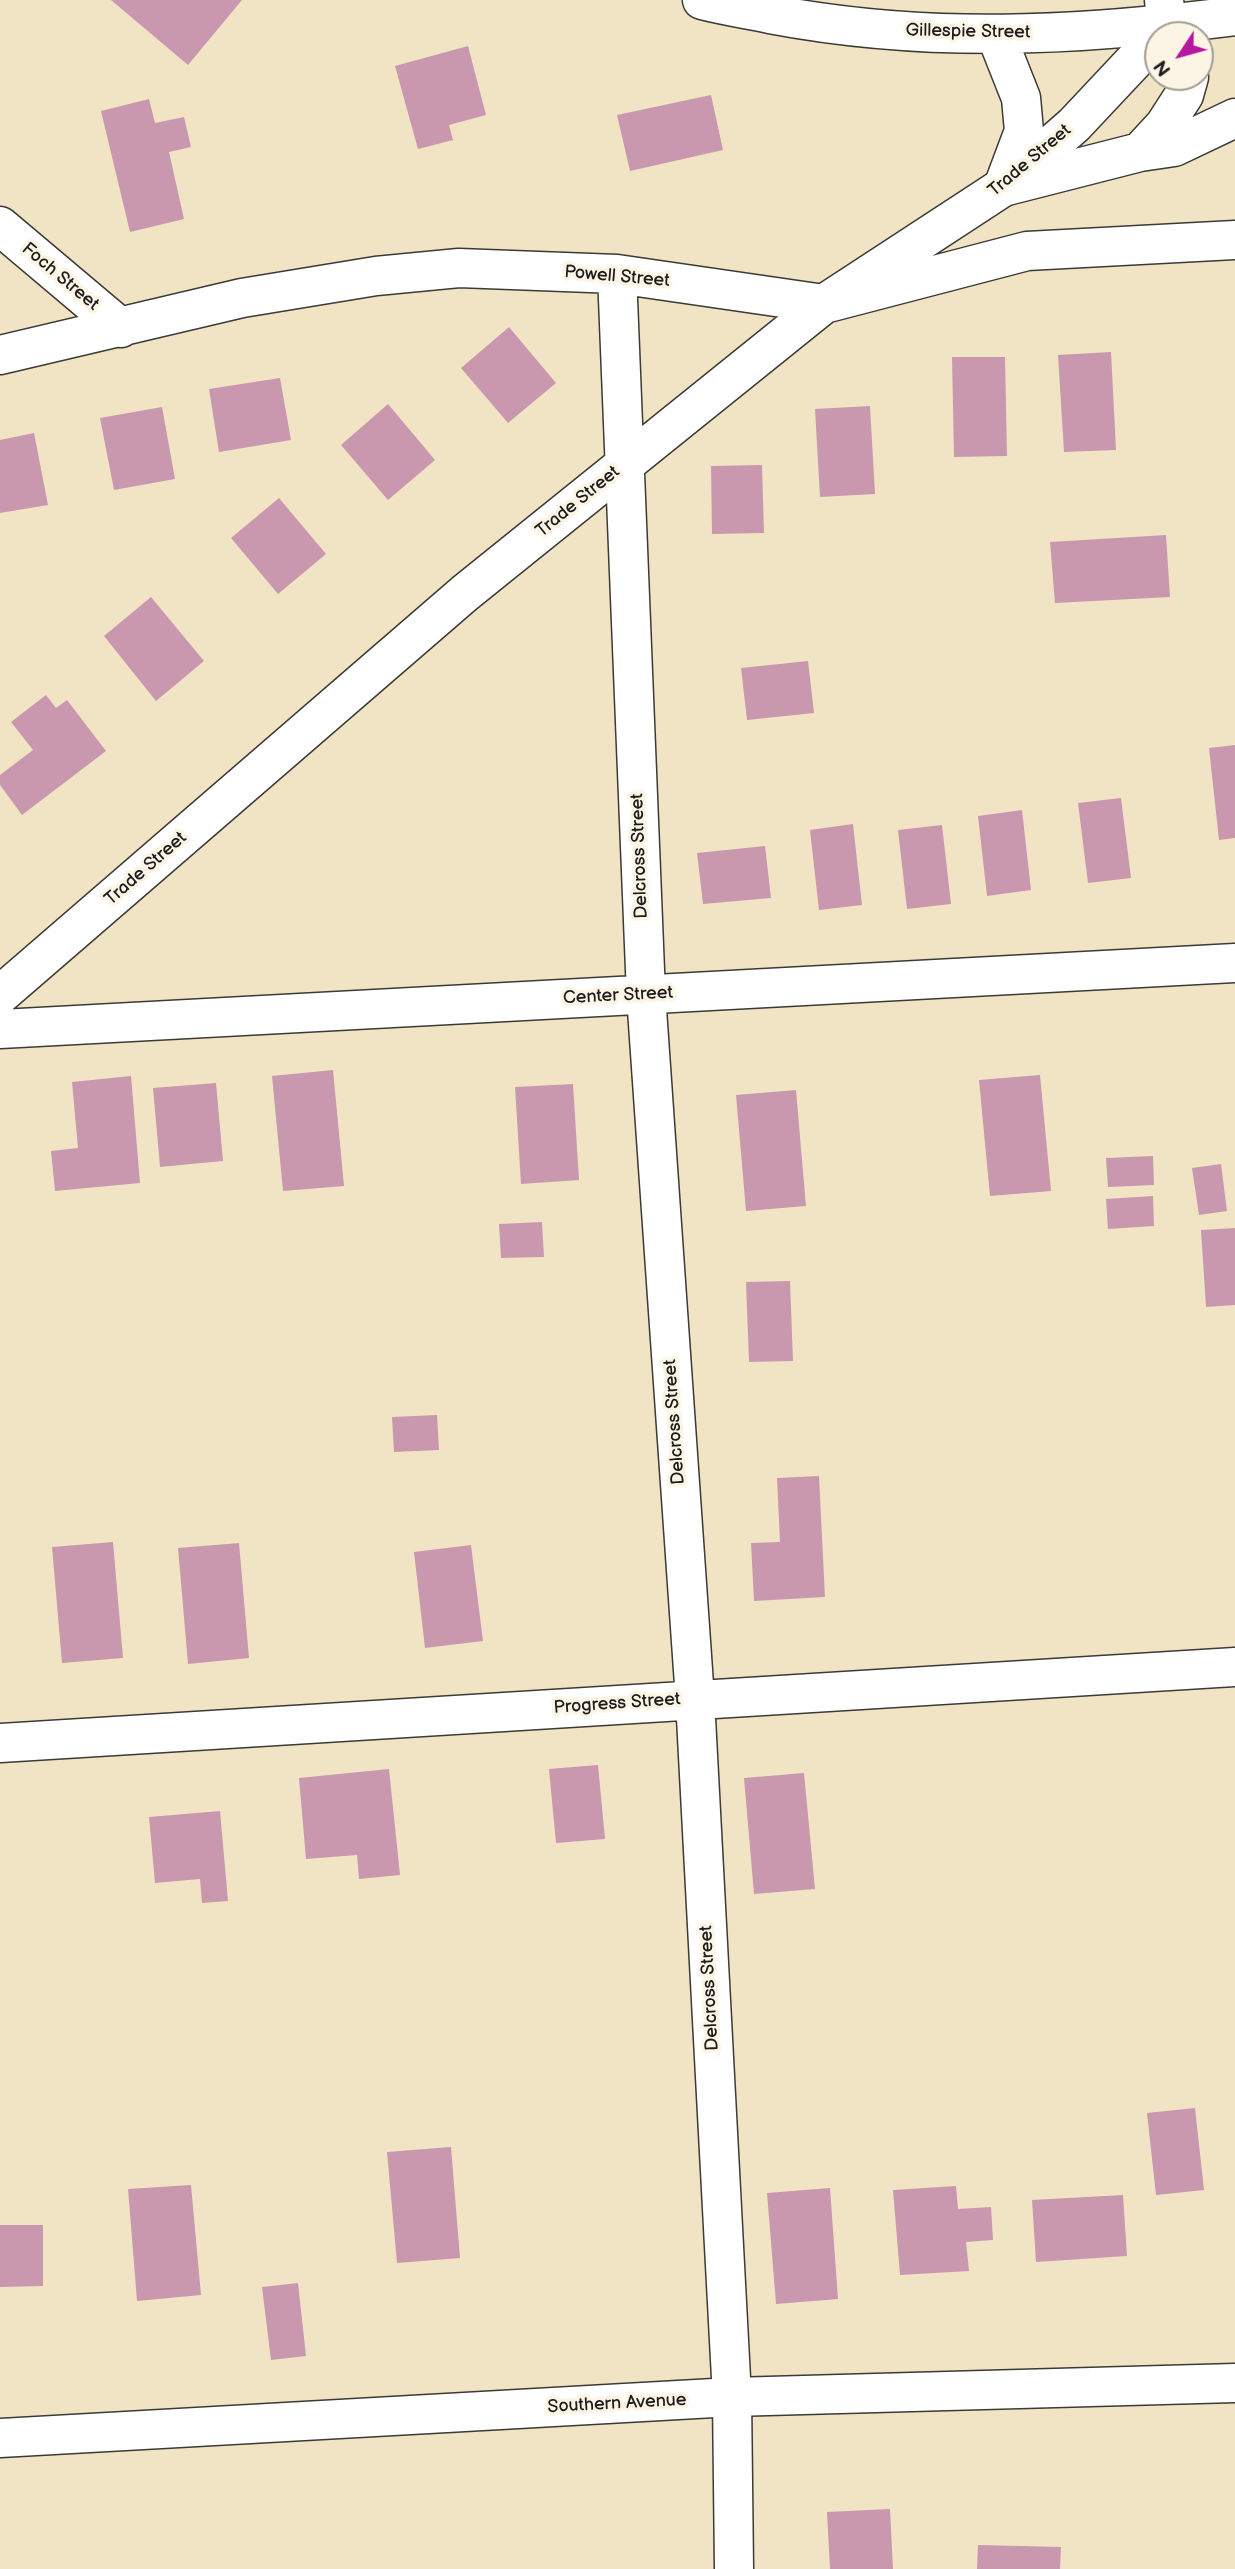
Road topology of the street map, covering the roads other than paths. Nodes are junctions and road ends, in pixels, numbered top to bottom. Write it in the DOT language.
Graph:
graph roads {
  1 [pos="702,0"];
  2 [pos="1194,20"];
  3 [pos="996,35"];
  4 [pos="1185,91"];
  5 [pos="1235,118"];
  6 [pos="1140,152"];
  7 [pos="1003,187"];
  8 [pos="0,226"];
  9 [pos="1235,240"];
  10 [pos="617,274"];
  11 [pos="824,304"];
  12 [pos="121,328"];
  13 [pos="0,355"];
  14 [pos="625,465"];
  15 [pos="1235,963"];
  16 [pos="0,995"];
  17 [pos="646,995"];
  18 [pos="0,1029"];
  19 [pos="1235,1667"];
  20 [pos="695,1699"];
  21 [pos="0,1743"];
  22 [pos="1235,2384"];
  23 [pos="732,2397"];
  24 [pos="0,2438"];
  25 [pos="734,2569"];
  1 -- 3 [label="street, Gillespie Street"];
  2 -- 3 [label="street, Gillespie Street"];
  2 -- 7 [label="street, Trade Street"];
  3 -- 7 [label="street"];
  4 -- 6 [label="street"];
  5 -- 6 [label="street"];
  6 -- 7 [label="street"];
  7 -- 11 [label="street, Trade Street"];
  8 -- 12 [label="street, Foch Street"];
  9 -- 11 [label="street, Powell Street"];
  10 -- 11 [label="street, Powell Street"];
  10 -- 12 [label="street, Powell Street"];
  10 -- 14 [label="street, Delcross Street"];
  11 -- 14 [label="street, Trade Street"];
  12 -- 13 [label="street, Powell Street"];
  14 -- 16 [label="street, Trade Street"];
  14 -- 17 [label="street, Delcross Street"];
  15 -- 17 [label="street, Center Street"];
  17 -- 18 [label="street, Center Street"];
  17 -- 20 [label="street, Delcross Street"];
  19 -- 20 [label="street, Progress Street"];
  20 -- 21 [label="street, Progress Street"];
  20 -- 23 [label="street, Delcross Street"];
  22 -- 23 [label="street, Southern Avenue"];
  23 -- 24 [label="street, Southern Avenue"];
  23 -- 25 [label="street, Delcross Street"];
}
